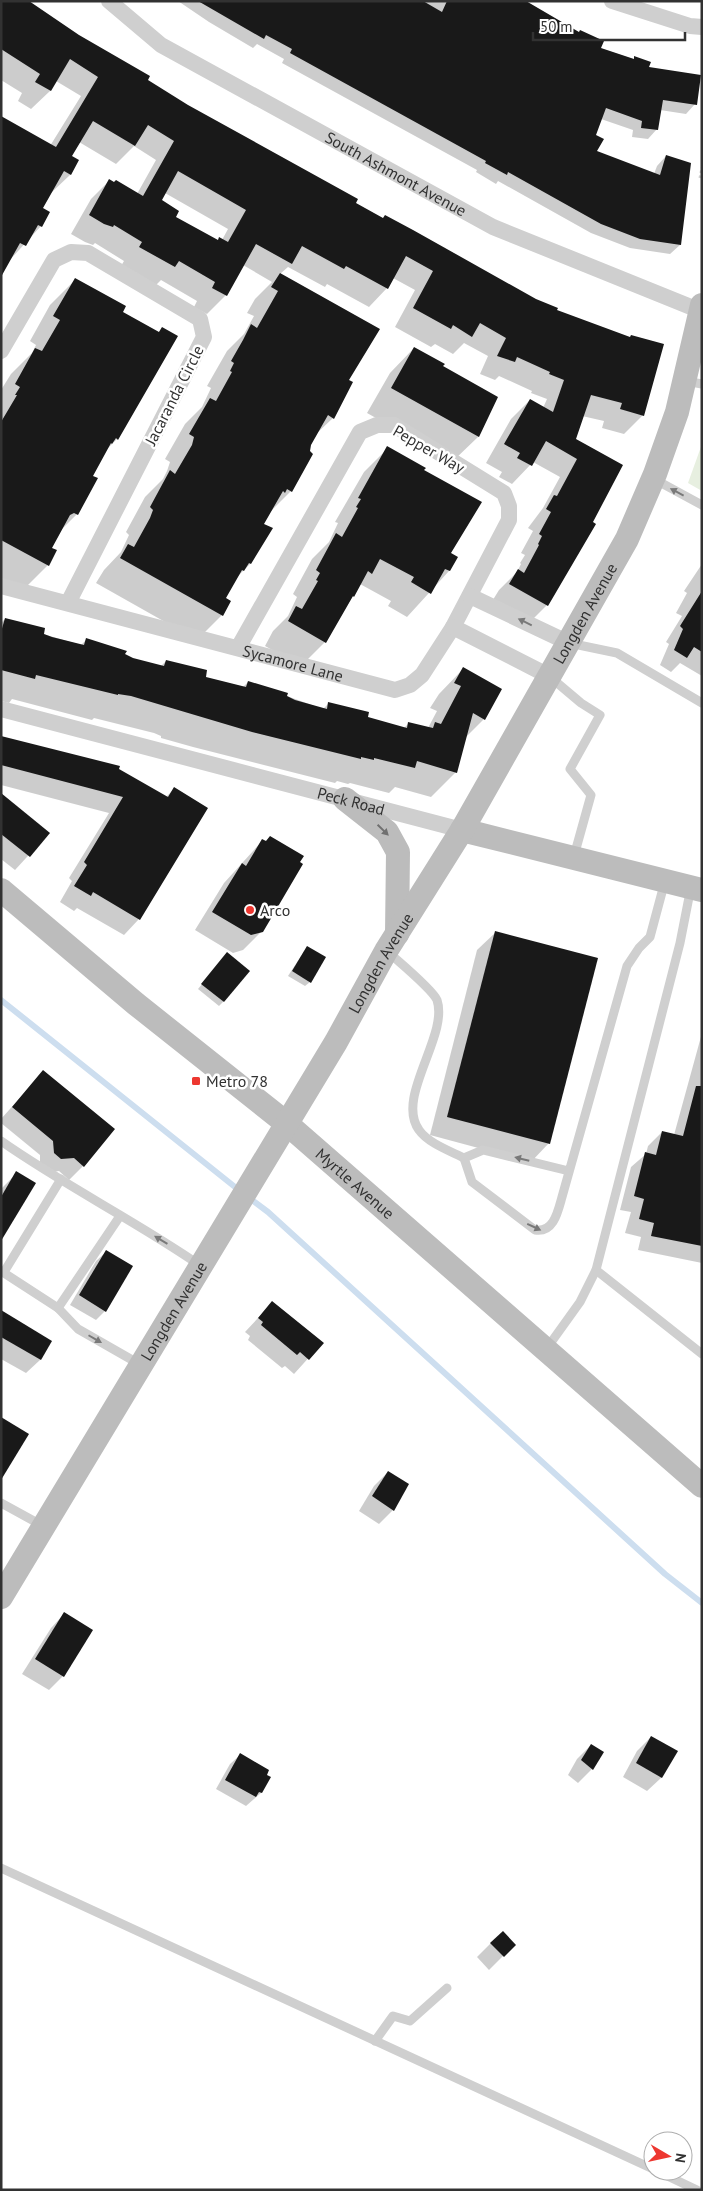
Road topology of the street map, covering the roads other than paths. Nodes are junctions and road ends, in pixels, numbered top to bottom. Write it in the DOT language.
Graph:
graph roads {
  1 [pos="109,1"];
  2 [pos="612,1"];
  3 [pos="702,27"];
  4 [pos="701,308"];
  5 [pos="1,351"];
  6 [pos="693,383"];
  7 [pos="653,479"];
  8 [pos="702,505"];
  9 [pos="1,586"];
  10 [pos="470,596"];
  11 [pos="68,603"];
  12 [pos="453,627"];
  13 [pos="569,643"];
  14 [pos="238,648"];
  15 [pos="549,676"];
  16 [pos="702,703"];
  17 [pos="1,709"];
  18 [pos="346,800"];
  19 [pos="462,830"];
  20 [pos="574,858"];
  21 [pos="665,880"];
  22 [pos="696,888"];
  23 [pos="1,890"];
  24 [pos="392,943"];
  25 [pos="286,1122"];
  26 [pos="1,1141"];
  27 [pos="464,1158"];
  28 [pos="569,1171"];
  29 [pos="61,1180"];
  30 [pos="120,1216"];
  31 [pos="201,1266"];
  32 [pos="596,1270"];
  33 [pos="3,1271"];
  34 [pos="58,1308"];
  35 [pos="546,1351"];
  36 [pos="702,1354"];
  37 [pos="141,1365"];
  38 [pos="570,1372"];
  39 [pos="702,1486"];
  40 [pos="702,1494"];
  41 [pos="1,1503"];
  42 [pos="44,1526"];
  43 [pos="1,1596"];
  44 [pos="1,1868"];
  45 [pos="447,1988"];
  46 [pos="375,2041"];
  47 [pos="643,2164"];
  48 [pos="678,2181"];
  49 [pos="697,2190"];
  1 -- 4 [label="street, South Ashmont Avenue"];
  2 -- 3 [label="street"];
  4 -- 6 [label="street, Longden Avenue"];
  5 -- 11 [label="street, Jacaranda Circle"];
  6 -- 7 [label="street, Longden Avenue"];
  8 -- 7 [label="lane, one-way"];
  7 -- 13 [label="street, Longden Avenue"];
  9 -- 11 [label="street, Sycamore Lane"];
  10 -- 12 [label="street, Pepper Way"];
  13 -- 10 [label="street, one-way"];
  10 -- 14 [label="street, Pepper Way"];
  11 -- 14 [label="street, Sycamore Lane"];
  12 -- 14 [label="street, Sycamore Lane"];
  12 -- 15 [label="street"];
  13 -- 15 [label="street, Longden Avenue"];
  13 -- 16 [label="lane"];
  15 -- 19 [label="street, Longden Avenue"];
  15 -- 20 [label="lane"];
  17 -- 18 [label="street, Peck Road"];
  18 -- 19 [label="street, Peck Road"];
  18 -- 24 [label="street, one-way"];
  19 -- 20 [label="street, Peck Road"];
  19 -- 24 [label="street, Longden Avenue"];
  20 -- 21 [label="street, Peck Road"];
  21 -- 22 [label="street, Peck Road"];
  21 -- 28 [label="lane"];
  22 -- 32 [label="lane"];
  23 -- 25 [label="street, Myrtle Avenue"];
  24 -- 25 [label="street, Longden Avenue"];
  24 -- 27 [label="lane"];
  25 -- 31 [label="street, Longden Avenue"];
  25 -- 35 [label="street, Myrtle Avenue"];
  26 -- 29 [label="lane"];
  28 -- 27 [label="lane, one-way"];
  27 -- 28 [label="lane, one-way"];
  29 -- 30 [label="lane"];
  29 -- 33 [label="lane"];
  31 -- 30 [label="lane, one-way"];
  30 -- 34 [label="lane"];
  31 -- 37 [label="street, Longden Avenue"];
  32 -- 35 [label="lane"];
  32 -- 36 [label="lane"];
  33 -- 34 [label="lane"];
  34 -- 37 [label="lane, one-way"];
  35 -- 38 [label="street, Myrtle Avenue"];
  37 -- 42 [label="street, Longden Avenue"];
  38 -- 39 [label="street, Myrtle Avenue"];
  38 -- 40 [label="street"];
  41 -- 42 [label="lane"];
  42 -- 43 [label="street, Longden Avenue"];
  44 -- 46 [label="lane"];
  45 -- 46 [label="lane"];
  46 -- 47 [label="lane"];
  48 -- 49 [label="lane"];
}
